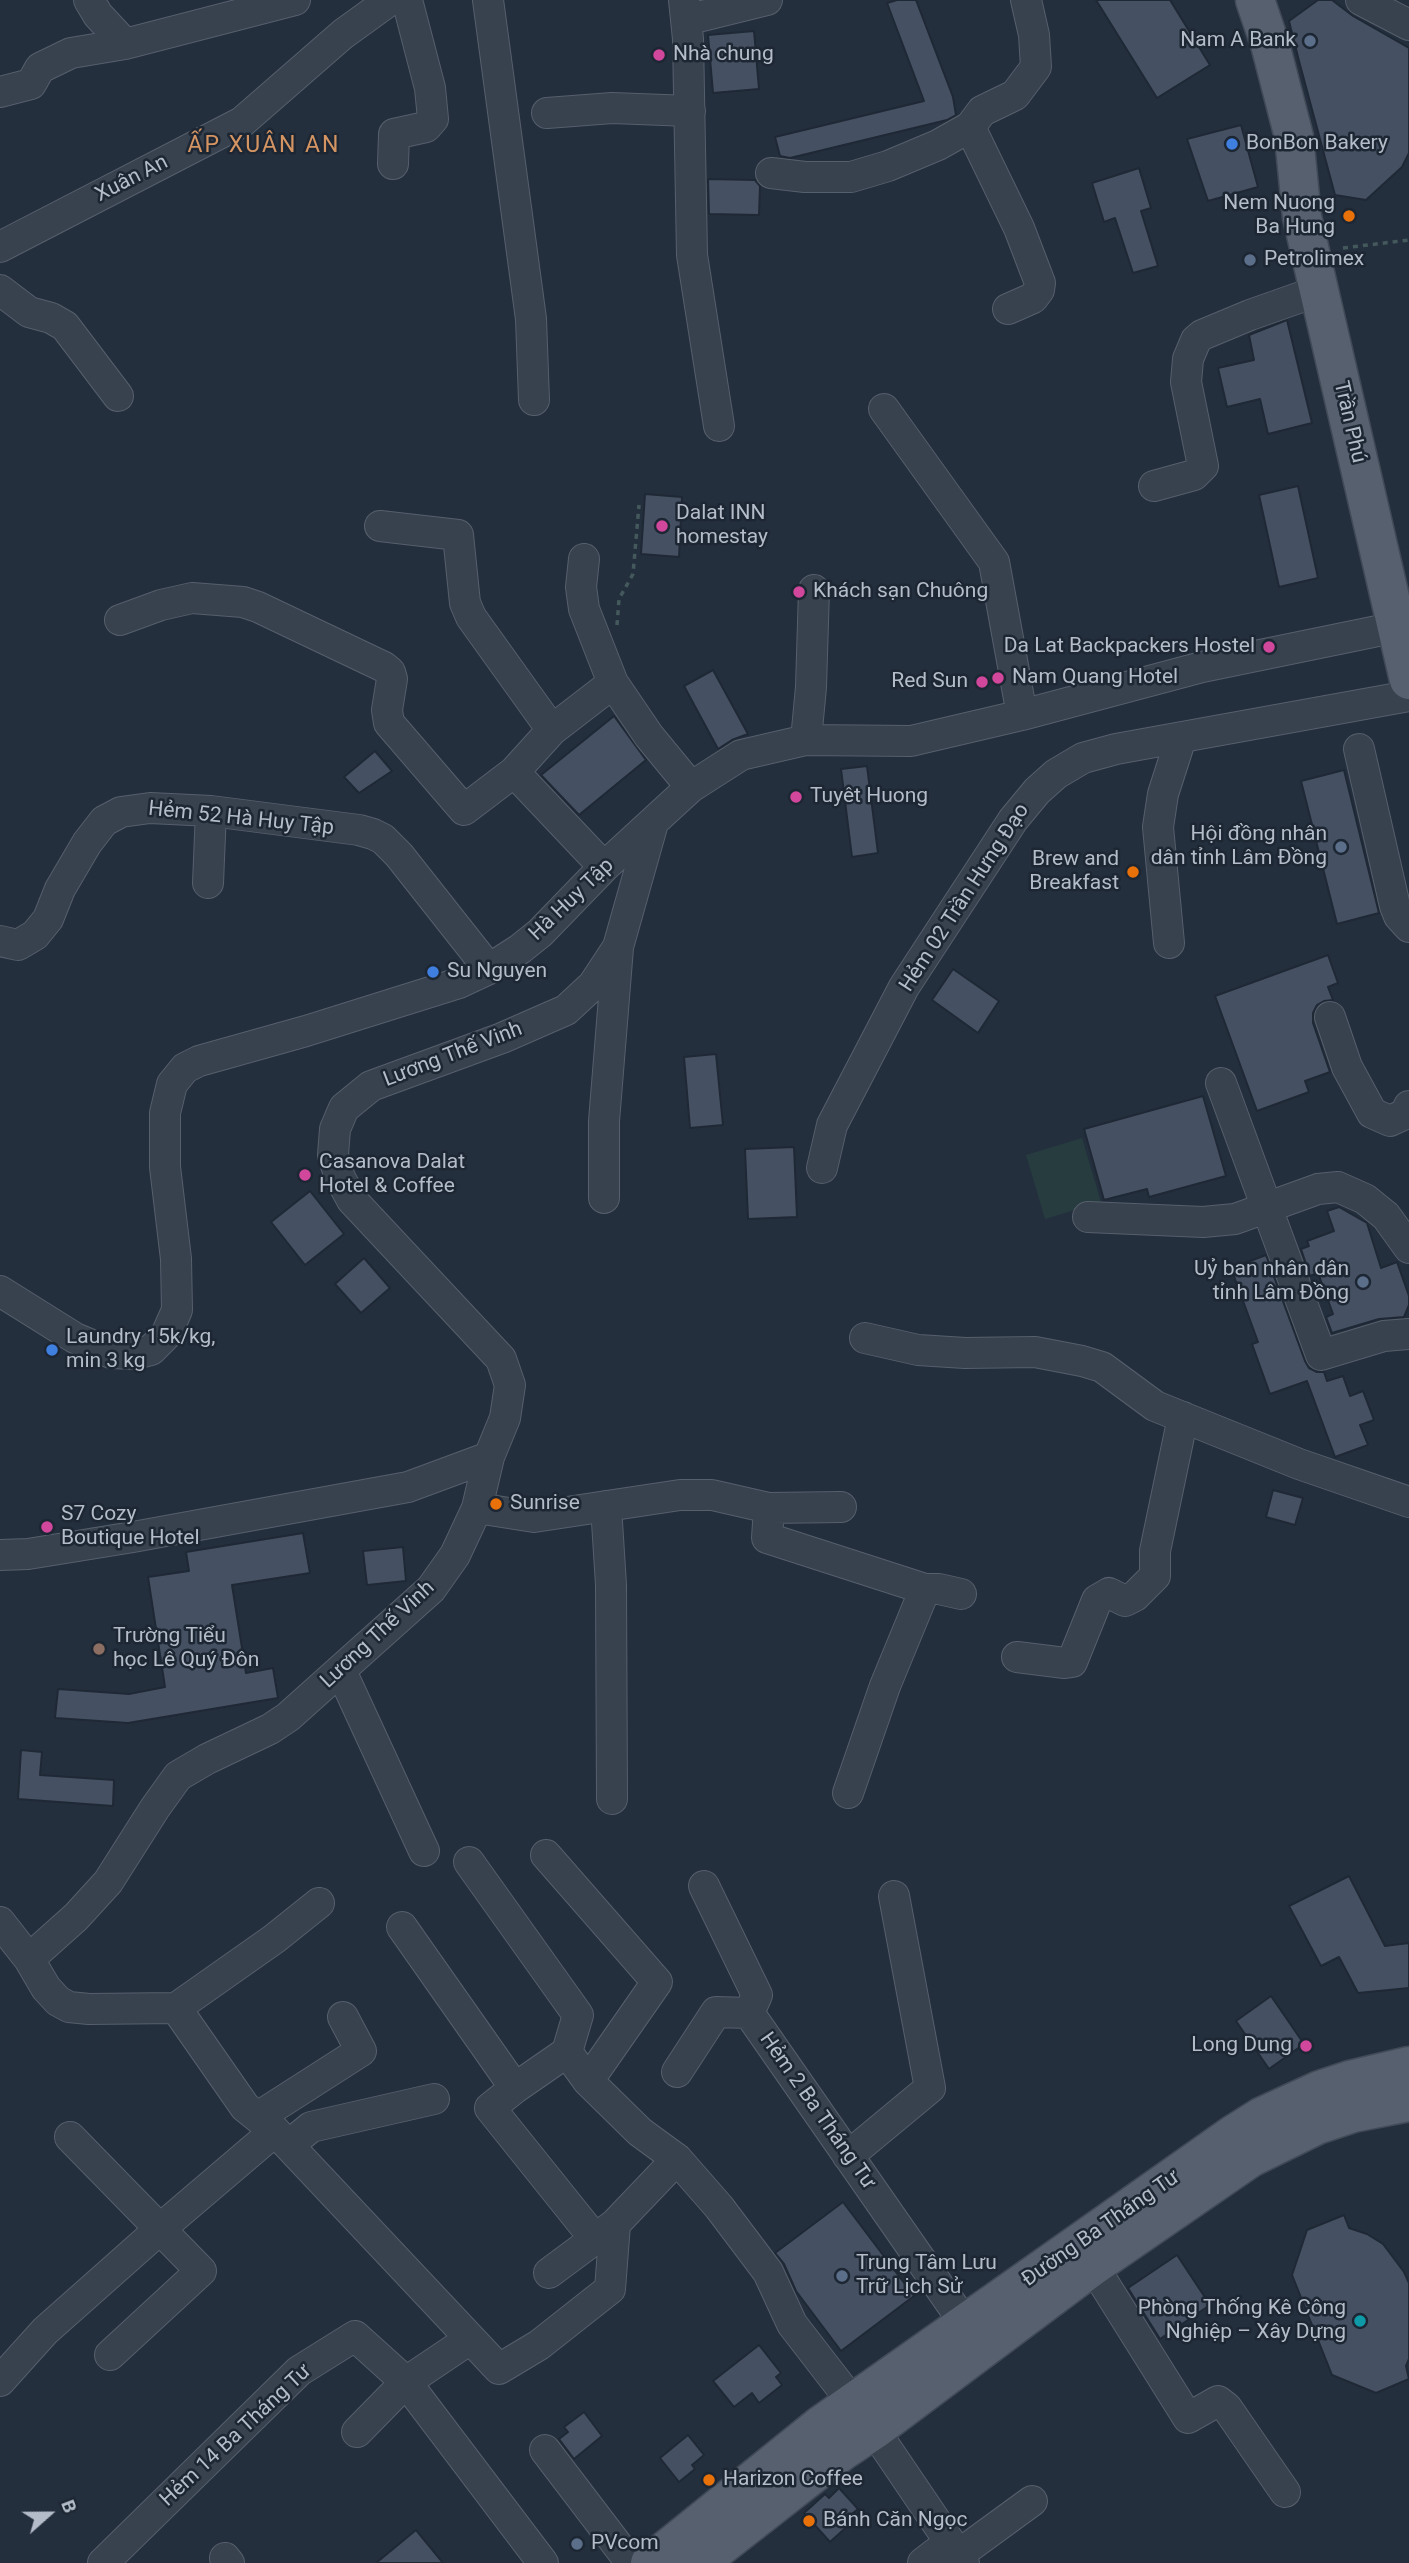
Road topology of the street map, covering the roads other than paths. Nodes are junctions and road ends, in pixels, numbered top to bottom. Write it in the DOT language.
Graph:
graph roads {
  1 [pos="89,0"];
  2 [pos="295,0"];
  3 [pos="390,0"];
  4 [pos="407,0"];
  5 [pos="488,0"];
  6 [pos="767,0"];
  7 [pos="1026,0"];
  8 [pos="1232,0"];
  9 [pos="1255,0"];
  10 [pos="1361,0"];
  11 [pos="685,10"];
  12 [pos="1401,14"];
  13 [pos="125,44"];
  14 [pos="0,92"];
  15 [pos="690,111"];
  16 [pos="547,113"];
  17 [pos="970,127"];
  18 [pos="393,164"];
  19 [pos="771,173"];
  20 [pos="1302,217"];
  21 [pos="0,247"];
  22 [pos="0,290"];
  23 [pos="1318,291"];
  24 [pos="1008,309"];
  25 [pos="118,396"];
  26 [pos="534,400"];
  27 [pos="884,409"];
  28 [pos="719,426"];
  29 [pos="1154,486"];
  30 [pos="380,526"];
  31 [pos="584,559"];
  32 [pos="814,590"];
  33 [pos="120,620"];
  34 [pos="1397,627"];
  35 [pos="1408,678"];
  36 [pos="613,682"];
  37 [pos="1022,715"];
  38 [pos="552,730"];
  39 [pos="1181,738"];
  40 [pos="806,740"];
  41 [pos="1359,749"];
  42 [pos="514,772"];
  43 [pos="691,787"];
  44 [pos="211,811"];
  45 [pos="653,823"];
  46 [pos="604,867"];
  47 [pos="208,883"];
  48 [pos="1409,927"];
  49 [pos="0,941"];
  50 [pos="1169,943"];
  51 [pos="618,947"];
  52 [pos="489,969"];
  53 [pos="1330,1017"];
  54 [pos="1221,1083"];
  55 [pos="1409,1106"];
  56 [pos="822,1168"];
  57 [pos="604,1198"];
  58 [pos="1268,1207"];
  59 [pos="1088,1217"];
  60 [pos="1409,1248"];
  61 [pos="0,1291"];
  62 [pos="1409,1334"];
  63 [pos="865,1338"];
  64 [pos="1183,1417"];
  65 [pos="489,1457"];
  66 [pos="1409,1502"];
  67 [pos="606,1506"];
  68 [pos="841,1507"];
  69 [pos="477,1508"];
  70 [pos="769,1508"];
  71 [pos="0,1555"];
  72 [pos="925,1589"];
  73 [pos="961,1594"];
  74 [pos="1017,1657"];
  75 [pos="341,1671"];
  76 [pos="848,1793"];
  77 [pos="612,1799"];
  78 [pos="424,1851"];
  79 [pos="546,1854"];
  80 [pos="469,1862"];
  81 [pos="704,1886"];
  82 [pos="894,1896"];
  83 [pos="318,1903"];
  84 [pos="0,1922"];
  85 [pos="402,1927"];
  86 [pos="29,1959"];
  87 [pos="176,2008"];
  88 [pos="749,2013"];
  89 [pos="344,2017"];
  90 [pos="567,2052"];
  91 [pos="677,2072"];
  92 [pos="587,2081"];
  93 [pos="515,2088"];
  94 [pos="1399,2090"];
  95 [pos="433,2099"];
  96 [pos="274,2131"];
  97 [pos="70,2137"];
  98 [pos="848,2156"];
  99 [pos="677,2159"];
  100 [pos="160,2229"];
  101 [pos="605,2232"];
  102 [pos="1093,2266"];
  103 [pos="549,2273"];
  104 [pos="966,2325"];
  105 [pos="470,2339"];
  106 [pos="110,2355"];
  107 [pos="5,2376"];
  108 [pos="406,2382"];
  109 [pos="863,2417"];
  110 [pos="357,2432"];
  111 [pos="831,2439"];
  112 [pos="545,2450"];
  113 [pos="1285,2493"];
  114 [pos="1032,2501"];
  115 [pos="957,2554"];
  116 [pos="103,2563"];
  117 [pos="543,2563"];
  118 [pos="631,2563"];
  119 [pos="650,2563"];
  120 [pos="699,2563"];
  121 [pos="923,2563"];
  1 -- 13 [label="street"];
  2 -- 13 [label="street"];
  3 -- 21 [label="street, Xuân An"];
  4 -- 18 [label="street"];
  5 -- 26 [label="street"];
  6 -- 11 [label="street"];
  7 -- 17 [label="street"];
  8 -- 20 [label="main road, Trần Phú"];
  9 -- 20 [label="main road, Trần Phú"];
  10 -- 12 [label="street"];
  11 -- 15 [label="street"];
  13 -- 14 [label="street"];
  15 -- 16 [label="street"];
  15 -- 28 [label="street"];
  17 -- 19 [label="street"];
  17 -- 24 [label="street"];
  20 -- 23 [label="main road, Trần Phú"];
  22 -- 25 [label="street"];
  23 -- 29 [label="street"];
  23 -- 34 [label="main road, Trần Phú"];
  27 -- 37 [label="street"];
  30 -- 38 [label="street"];
  31 -- 36 [label="street"];
  32 -- 40 [label="street"];
  33 -- 42 [label="street"];
  34 -- 35 [label="main road, Trần Phú"];
  34 -- 37 [label="street, Hà Huy Tập"];
  35 -- 39 [label="street, Hẻm 02 Trần Hưng Đạo"];
  36 -- 38 [label="street"];
  36 -- 43 [label="street"];
  37 -- 40 [label="street, Hà Huy Tập"];
  38 -- 42 [label="street"];
  39 -- 50 [label="street"];
  39 -- 56 [label="street, Hẻm 02 Trần Hưng Đạo"];
  40 -- 43 [label="street, Hà Huy Tập"];
  41 -- 48 [label="street"];
  42 -- 46 [label="street"];
  43 -- 45 [label="street, Hà Huy Tập"];
  44 -- 47 [label="street"];
  44 -- 49 [label="street, Hẻm 52 Hà Huy Tập"];
  44 -- 52 [label="street, Hẻm 52 Hà Huy Tập"];
  45 -- 46 [label="street, Hà Huy Tập"];
  45 -- 51 [label="street, Lương Thế Vinh"];
  46 -- 52 [label="street, Hà Huy Tập"];
  51 -- 57 [label="street"];
  51 -- 65 [label="street, Lương Thế Vinh"];
  52 -- 61 [label="street, Hà Huy Tập"];
  53 -- 55 [label="street"];
  54 -- 58 [label="street"];
  58 -- 59 [label="street"];
  58 -- 60 [label="street"];
  58 -- 62 [label="street"];
  63 -- 64 [label="street"];
  64 -- 66 [label="street"];
  64 -- 74 [label="street"];
  65 -- 69 [label="street, Lương Thế Vinh"];
  65 -- 71 [label="street"];
  67 -- 69 [label="street"];
  67 -- 70 [label="street"];
  67 -- 77 [label="street"];
  68 -- 70 [label="street"];
  69 -- 75 [label="street, Lương Thế Vinh"];
  70 -- 72 [label="street"];
  72 -- 73 [label="street"];
  72 -- 76 [label="street"];
  75 -- 78 [label="street"];
  75 -- 86 [label="street, Lương Thế Vinh"];
  79 -- 92 [label="street"];
  80 -- 90 [label="street"];
  81 -- 88 [label="street, Hẻm 2 Ba Tháng Tư"];
  82 -- 98 [label="street"];
  83 -- 87 [label="street"];
  84 -- 86 [label="street"];
  85 -- 93 [label="street"];
  86 -- 87 [label="street"];
  87 -- 96 [label="street"];
  88 -- 91 [label="street"];
  88 -- 98 [label="street, Hẻm 2 Ba Tháng Tư"];
  89 -- 96 [label="street"];
  90 -- 92 [label="street"];
  90 -- 93 [label="street"];
  92 -- 99 [label="street"];
  93 -- 101 [label="street"];
  94 -- 102 [label="main road, Đường Ba Tháng Tư"];
  94 -- 104 [label="main road, Đường Ba Tháng Tư"];
  95 -- 96 [label="street"];
  96 -- 100 [label="street"];
  96 -- 105 [label="street"];
  97 -- 100 [label="street"];
  98 -- 104 [label="street, Hẻm 2 Ba Tháng Tư"];
  99 -- 101 [label="street"];
  99 -- 109 [label="street"];
  100 -- 106 [label="street"];
  100 -- 107 [label="street"];
  101 -- 103 [label="street"];
  101 -- 105 [label="street"];
  102 -- 109 [label="main road, Đường Ba Tháng Tư"];
  102 -- 113 [label="street"];
  104 -- 109 [label="main road, Đường Ba Tháng Tư"];
  105 -- 108 [label="street"];
  108 -- 110 [label="street"];
  108 -- 116 [label="street, Hẻm 14 Ba Tháng Tư"];
  108 -- 117 [label="street"];
  109 -- 111 [label="main road, Đường Ba Tháng Tư"];
  109 -- 115 [label="street"];
  111 -- 119 [label="main road, Đường Ba Tháng Tư"];
  111 -- 120 [label="main road, Đường Ba Tháng Tư"];
  112 -- 118 [label="street"];
  114 -- 115 [label="street"];
  115 -- 121 [label="street"];
}
